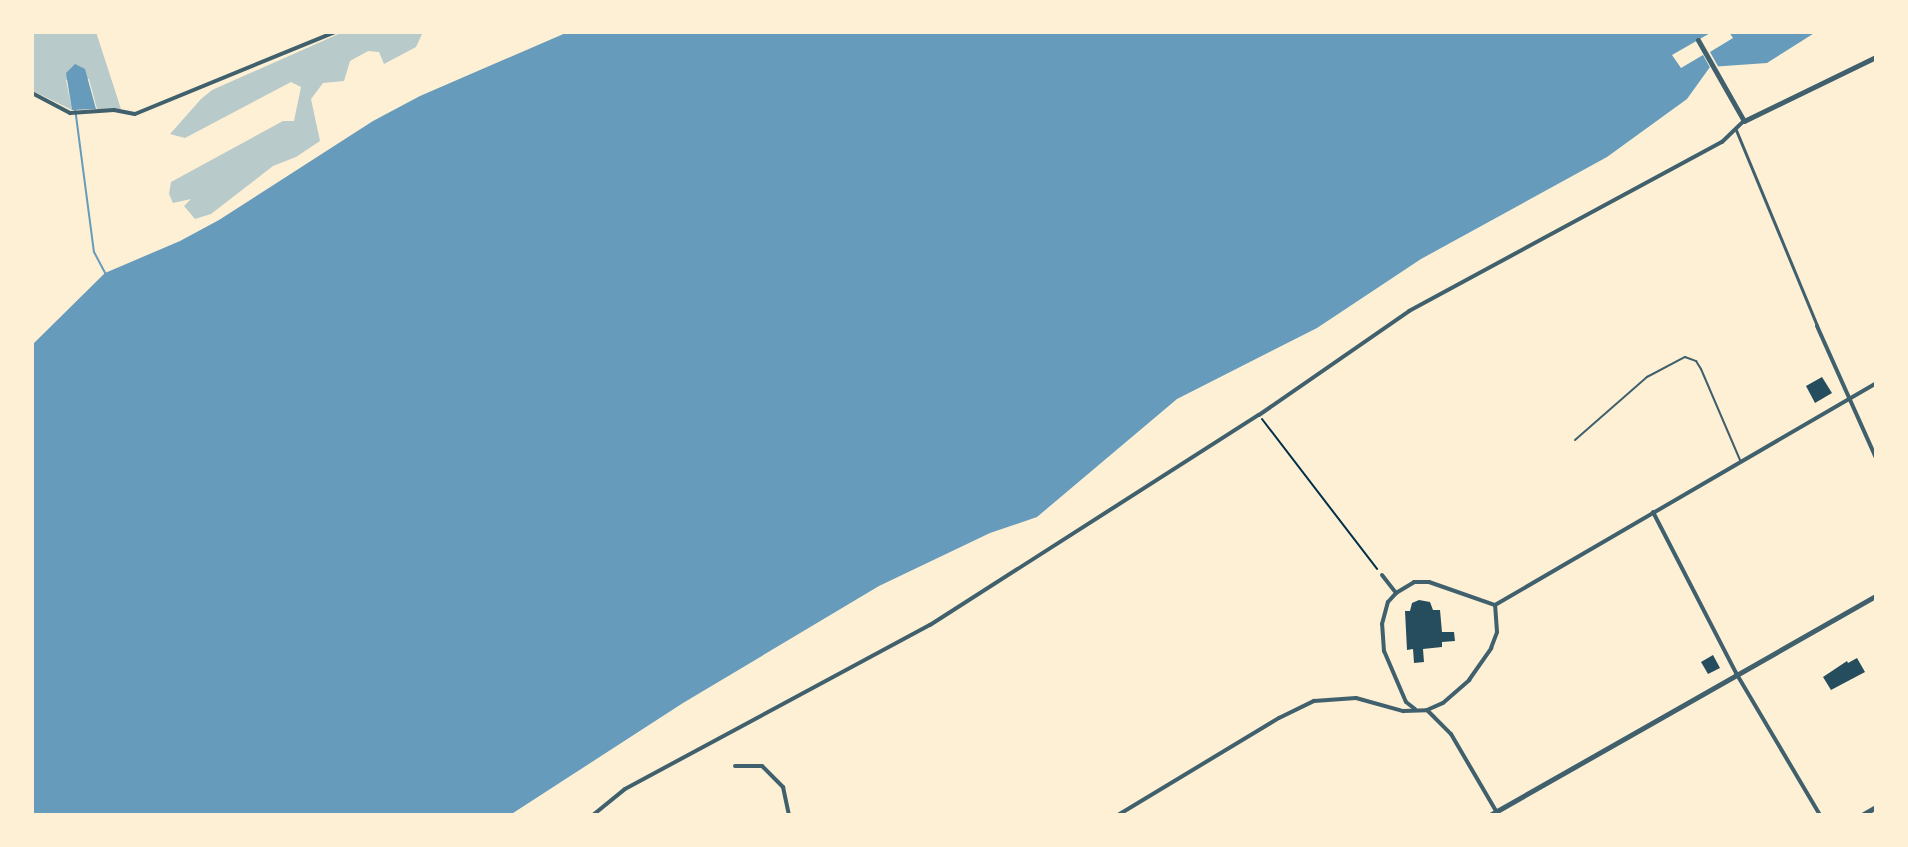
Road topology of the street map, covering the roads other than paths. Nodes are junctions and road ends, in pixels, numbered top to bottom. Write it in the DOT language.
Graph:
graph roads {
  1 [pos="335,32"];
  2 [pos="1698,40"];
  3 [pos="1876,57"];
  4 [pos="32,93"];
  5 [pos="1744,121"];
  6 [pos="1736,130"];
  7 [pos="1817,326"];
  8 [pos="1876,383"];
  9 [pos="1847,399"];
  10 [pos="1575,440"];
  11 [pos="1876,458"];
  12 [pos="1741,461"];
  13 [pos="1653,512"];
  14 [pos="1382,575"];
  15 [pos="1396,593"];
  16 [pos="1876,596"];
  17 [pos="1495,605"];
  18 [pos="1736,673"];
  19 [pos="1417,710"];
  20 [pos="1427,710"];
  21 [pos="735,766"];
  22 [pos="1876,807"];
  23 [pos="1497,813"];
  24 [pos="593,815"];
  25 [pos="789,815"];
  26 [pos="1118,815"];
  27 [pos="1490,815"];
  28 [pos="1820,815"];
  29 [pos="1862,815"];
  1 -- 4 [label="street"];
  2 -- 5 [label="street"];
  3 -- 5 [label="street"];
  5 -- 6 [label="street"];
  6 -- 7 [label="street"];
  6 -- 24 [label="street"];
  7 -- 9 [label="street"];
  8 -- 9 [label="street"];
  9 -- 11 [label="street"];
  9 -- 12 [label="street"];
  10 -- 12 [label="lane"];
  12 -- 13 [label="street"];
  13 -- 17 [label="street"];
  13 -- 18 [label="street"];
  14 -- 15 [label="street"];
  15 -- 17 [label="street"];
  15 -- 19 [label="street"];
  16 -- 18 [label="street"];
  17 -- 20 [label="street"];
  18 -- 23 [label="street"];
  18 -- 28 [label="street"];
  19 -- 20 [label="street"];
  19 -- 26 [label="street"];
  20 -- 23 [label="street"];
  21 -- 25 [label="street"];
  22 -- 29 [label="street"];
  23 -- 27 [label="street"];
}
